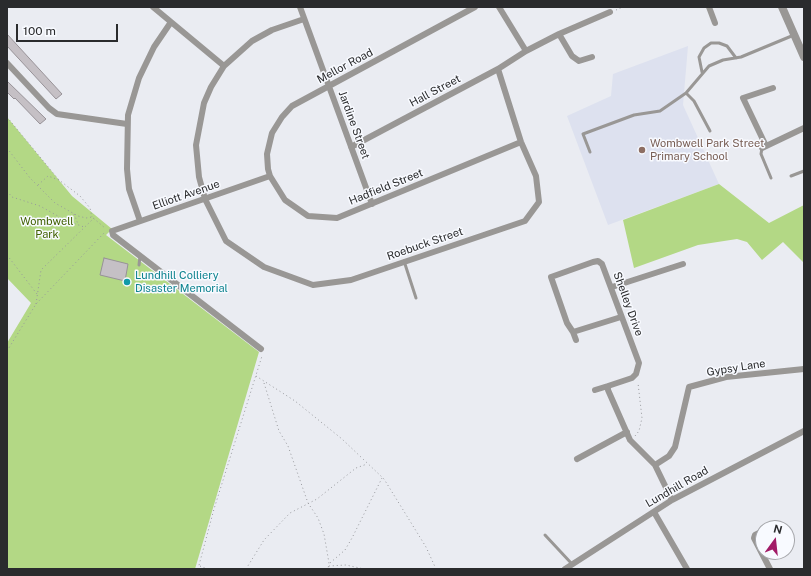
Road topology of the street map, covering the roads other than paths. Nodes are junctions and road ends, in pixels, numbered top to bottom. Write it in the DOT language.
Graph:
graph roads {
  1 [pos="152,7"];
  2 [pos="300,7"];
  3 [pos="475,7"];
  4 [pos="500,7"];
  5 [pos="709,7"];
  6 [pos="782,7"];
  7 [pos="610,12"];
  8 [pos="304,19"];
  9 [pos="171,22"];
  10 [pos="715,24"];
  11 [pos="558,34"];
  12 [pos="794,35"];
  13 [pos="526,51"];
  14 [pos="592,57"];
  15 [pos="804,57"];
  16 [pos="736,58"];
  17 [pos="7,63"];
  18 [pos="224,66"];
  19 [pos="498,69"];
  20 [pos="702,72"];
  21 [pos="329,86"];
  22 [pos="774,88"];
  23 [pos="686,93"];
  24 [pos="127,124"];
  25 [pos="804,128"];
  26 [pos="710,131"];
  27 [pos="521,142"];
  28 [pos="351,147"];
  29 [pos="764,147"];
  30 [pos="590,152"];
  31 [pos="804,170"];
  32 [pos="270,176"];
  33 [pos="790,176"];
  34 [pos="771,178"];
  35 [pos="205,199"];
  36 [pos="372,204"];
  37 [pos="140,221"];
  38 [pos="140,256"];
  39 [pos="404,262"];
  40 [pos="683,264"];
  41 [pos="139,266"];
  42 [pos="612,288"];
  43 [pos="416,298"];
  44 [pos="621,317"];
  45 [pos="573,332"];
  46 [pos="576,340"];
  47 [pos="261,349"];
  48 [pos="804,369"];
  49 [pos="608,386"];
  50 [pos="595,390"];
  51 [pos="804,431"];
  52 [pos="627,432"];
  53 [pos="577,458"];
  54 [pos="655,465"];
  55 [pos="672,500"];
  56 [pos="654,512"];
  57 [pos="545,535"];
  58 [pos="765,560"];
  59 [pos="572,564"];
  60 [pos="565,569"];
  61 [pos="687,569"];
  62 [pos="770,569"];
  1 -- 9 [label="street"];
  2 -- 8 [label="street, Jardine Street"];
  3 -- 21 [label="street, Mellor Road"];
  4 -- 13 [label="street"];
  5 -- 10 [label="street"];
  6 -- 12 [label="street"];
  7 -- 11 [label="street, Hall Street"];
  8 -- 18 [label="street, Roebuck Street"];
  8 -- 21 [label="street, Jardine Street"];
  9 -- 18 [label="street"];
  9 -- 24 [label="street"];
  11 -- 13 [label="street, Hall Street"];
  11 -- 14 [label="street"];
  12 -- 15 [label="street"];
  12 -- 16 [label="lane"];
  13 -- 19 [label="street, Hall Street"];
  16 -- 20 [label="lane"];
  16 -- 20 [label="lane"];
  17 -- 24 [label="street"];
  18 -- 35 [label="street, Roebuck Street"];
  19 -- 27 [label="street, Roebuck Street"];
  19 -- 28 [label="street, Hall Street"];
  20 -- 23 [label="lane"];
  21 -- 28 [label="street, Jardine Street"];
  21 -- 32 [label="street, Mellor Road"];
  22 -- 29 [label="street"];
  23 -- 26 [label="lane"];
  23 -- 30 [label="lane"];
  24 -- 37 [label="street"];
  25 -- 29 [label="street"];
  27 -- 36 [label="street, Hadfield Street"];
  27 -- 39 [label="street, Roebuck Street"];
  28 -- 36 [label="street, Jardine Street"];
  29 -- 34 [label="lane"];
  31 -- 33 [label="lane"];
  32 -- 35 [label="street, Elliott Avenue"];
  32 -- 36 [label="street, Hadfield Street"];
  35 -- 37 [label="street, Elliott Avenue"];
  35 -- 39 [label="street, Roebuck Street"];
  37 -- 38 [label="street, Elliott Avenue"];
  38 -- 41 [label="lane"];
  38 -- 47 [label="street"];
  39 -- 43 [label="lane"];
  40 -- 42 [label="street"];
  42 -- 44 [label="street, Shelley Drive"];
  42 -- 45 [label="street, Shelley Drive"];
  44 -- 45 [label="street"];
  44 -- 49 [label="street, Shelley Drive"];
  45 -- 46 [label="street"];
  48 -- 54 [label="street, Gypsy Lane"];
  49 -- 50 [label="street, Shelley Drive"];
  49 -- 52 [label="street"];
  51 -- 55 [label="street, Lundhill Road"];
  52 -- 53 [label="street"];
  52 -- 54 [label="street"];
  54 -- 55 [label="street"];
  55 -- 56 [label="street, Lundhill Road"];
  56 -- 59 [label="street, Lundhill Road"];
  56 -- 61 [label="street"];
  57 -- 59 [label="lane"];
  58 -- 62 [label="street"];
  59 -- 60 [label="street, Lundhill Road"];
}
